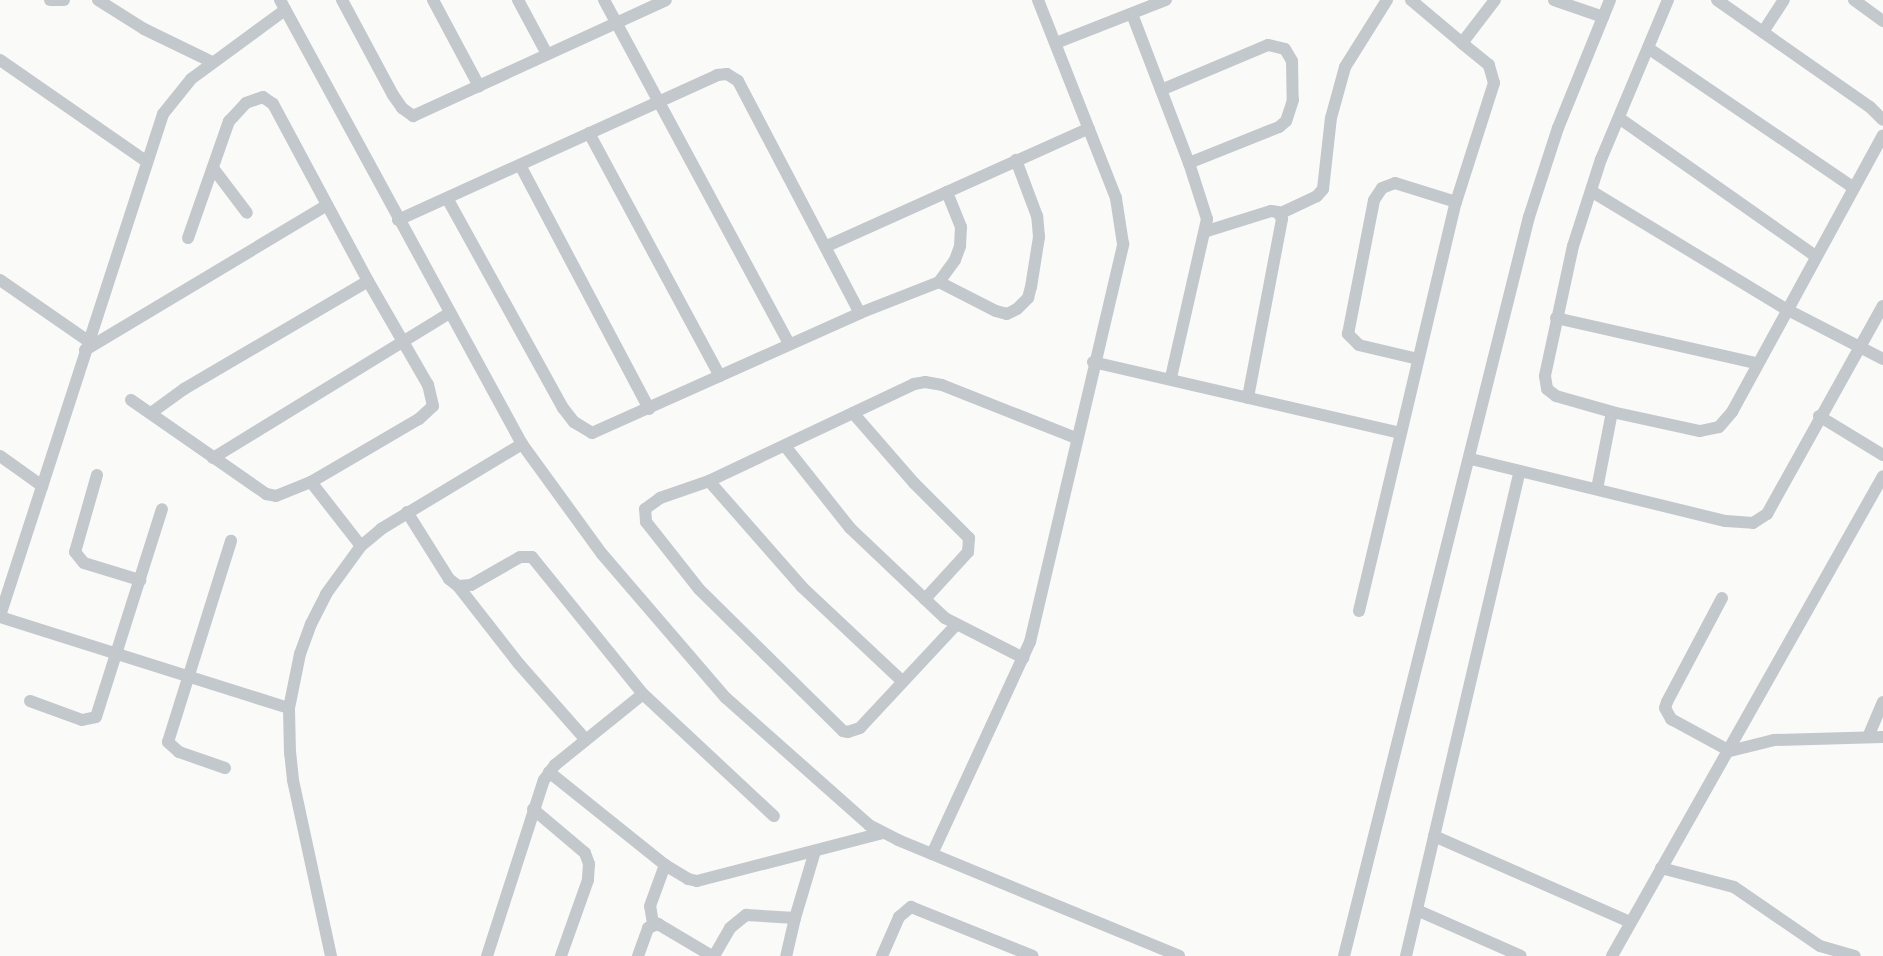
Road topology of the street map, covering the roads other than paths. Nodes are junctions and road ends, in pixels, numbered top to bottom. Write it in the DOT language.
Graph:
graph roads {
  1 [pos="50,0"];
  2 [pos="64,0"];
  3 [pos="98,0"];
  4 [pos="342,0"];
  5 [pos="433,0"];
  6 [pos="517,0"];
  7 [pos="604,0"];
  8 [pos="666,0"];
  9 [pos="1038,0"];
  10 [pos="1167,0"];
  11 [pos="1387,0"];
  12 [pos="1410,0"];
  13 [pos="1495,0"];
  14 [pos="1554,0"];
  15 [pos="1610,0"];
  16 [pos="1668,0"];
  17 [pos="1717,0"];
  18 [pos="1784,0"];
  19 [pos="1854,0"];
  20 [pos="283,5"];
  21 [pos="1132,13"];
  22 [pos="1603,17"];
  23 [pos="1883,21"];
  24 [pos="617,24"];
  25 [pos="1763,32"];
  26 [pos="1056,43"];
  27 [pos="1462,43"];
  28 [pos="1648,48"];
  29 [pos="547,54"];
  30 [pos="0,60"];
  31 [pos="212,62"];
  32 [pos="479,86"];
  33 [pos="1161,90"];
  34 [pos="660,103"];
  35 [pos="1619,118"];
  36 [pos="1883,120"];
  37 [pos="1089,128"];
  38 [pos="589,133"];
  39 [pos="1883,135"];
  40 [pos="1016,160"];
  41 [pos="146,161"];
  42 [pos="1189,163"];
  43 [pos="520,165"];
  44 [pos="213,168"];
  45 [pos="1854,188"];
  46 [pos="1591,191"];
  47 [pos="947,192"];
  48 [pos="447,198"];
  49 [pos="1456,202"];
  50 [pos="327,205"];
  51 [pos="247,213"];
  52 [pos="1279,214"];
  53 [pos="398,220"];
  54 [pos="1207,231"];
  55 [pos="188,238"];
  56 [pos="827,246"];
  57 [pos="1815,256"];
  58 [pos="0,280"];
  59 [pos="368,281"];
  60 [pos="939,282"];
  61 [pos="1883,306"];
  62 [pos="1786,309"];
  63 [pos="450,313"];
  64 [pos="860,313"];
  65 [pos="1556,318"];
  66 [pos="403,343"];
  67 [pos="789,344"];
  68 [pos="87,345"];
  69 [pos="1860,349"];
  70 [pos="1418,359"];
  71 [pos="1883,359"];
  72 [pos="1093,362"];
  73 [pos="1756,363"];
  74 [pos="720,376"];
  75 [pos="1171,378"];
  76 [pos="1248,398"];
  77 [pos="131,400"];
  78 [pos="649,408"];
  79 [pos="1612,412"];
  80 [pos="151,413"];
  81 [pos="853,413"];
  82 [pos="1819,416"];
  83 [pos="1400,433"];
  84 [pos="1076,438"];
  85 [pos="522,444"];
  86 [pos="785,446"];
  87 [pos="1883,455"];
  88 [pos="0,456"];
  89 [pos="213,458"];
  90 [pos="1471,459"];
  91 [pos="1520,471"];
  92 [pos="97,475"];
  93 [pos="1883,475"];
  94 [pos="709,481"];
  95 [pos="311,482"];
  96 [pos="42,486"];
  97 [pos="1597,489"];
  98 [pos="162,509"];
  99 [pos="407,512"];
  100 [pos="231,541"];
  101 [pos="361,546"];
  102 [pos="140,580"];
  103 [pos="458,586"];
  104 [pos="1722,598"];
  105 [pos="925,599"];
  106 [pos="1359,611"];
  107 [pos="0,616"];
  108 [pos="955,626"];
  109 [pos="117,652"];
  110 [pos="1023,659"];
  111 [pos="187,675"];
  112 [pos="902,681"];
  113 [pos="643,694"];
  114 [pos="30,701"];
  115 [pos="1883,702"];
  116 [pos="289,708"];
  117 [pos="1868,737"];
  118 [pos="1883,737"];
  119 [pos="586,740"];
  120 [pos="1730,751"];
  121 [pos="225,768"];
  122 [pos="549,772"];
  123 [pos="533,808"];
  124 [pos="774,816"];
  125 [pos="883,833"];
  126 [pos="1434,836"];
  127 [pos="815,852"];
  128 [pos="932,854"];
  129 [pos="665,865"];
  130 [pos="1661,868"];
  131 [pos="1419,911"];
  132 [pos="795,918"];
  133 [pos="1630,922"];
  134 [pos="653,924"];
  135 [pos="1152,951"];
  136 [pos="331,956"];
  137 [pos="487,956"];
  138 [pos="561,956"];
  139 [pos="638,956"];
  140 [pos="713,956"];
  141 [pos="786,956"];
  142 [pos="882,956"];
  143 [pos="1034,956"];
  144 [pos="1179,956"];
  145 [pos="1345,956"];
  146 [pos="1406,956"];
  147 [pos="1521,956"];
  148 [pos="1612,956"];
  149 [pos="1855,956"];
  1 -- 2 [label="street"];
  3 -- 31 [label="street"];
  4 -- 32 [label="street"];
  5 -- 32 [label="street"];
  6 -- 29 [label="street"];
  7 -- 24 [label="street"];
  8 -- 24 [label="street"];
  9 -- 26 [label="street"];
  10 -- 21 [label="street"];
  11 -- 52 [label="street"];
  12 -- 27 [label="street"];
  13 -- 27 [label="street"];
  14 -- 22 [label="street"];
  15 -- 22 [label="street"];
  16 -- 28 [label="street"];
  17 -- 25 [label="street"];
  18 -- 25 [label="street"];
  19 -- 23 [label="street"];
  20 -- 31 [label="street"];
  20 -- 53 [label="street"];
  21 -- 26 [label="street"];
  21 -- 33 [label="street"];
  22 -- 90 [label="street"];
  24 -- 29 [label="street"];
  24 -- 34 [label="street"];
  25 -- 36 [label="street"];
  26 -- 37 [label="street"];
  27 -- 49 [label="street"];
  28 -- 35 [label="street"];
  28 -- 45 [label="street"];
  29 -- 32 [label="street"];
  30 -- 41 [label="street"];
  31 -- 41 [label="street"];
  33 -- 42 [label="street"];
  33 -- 42 [label="street"];
  34 -- 38 [label="street"];
  34 -- 56 [label="street"];
  34 -- 67 [label="street"];
  35 -- 46 [label="street"];
  35 -- 57 [label="street"];
  37 -- 40 [label="street"];
  37 -- 72 [label="street"];
  38 -- 43 [label="street"];
  38 -- 74 [label="street"];
  39 -- 45 [label="street"];
  40 -- 47 [label="street"];
  40 -- 60 [label="street"];
  41 -- 68 [label="street"];
  42 -- 54 [label="street"];
  43 -- 48 [label="street"];
  43 -- 78 [label="street"];
  44 -- 50 [label="street"];
  44 -- 51 [label="street"];
  44 -- 55 [label="street"];
  45 -- 57 [label="street"];
  46 -- 62 [label="street"];
  46 -- 65 [label="street"];
  47 -- 56 [label="street"];
  47 -- 60 [label="street"];
  48 -- 53 [label="street"];
  48 -- 78 [label="street"];
  49 -- 70 [label="street"];
  49 -- 70 [label="street"];
  50 -- 59 [label="street"];
  50 -- 68 [label="street"];
  52 -- 54 [label="street"];
  52 -- 76 [label="street"];
  53 -- 63 [label="street"];
  54 -- 75 [label="street"];
  56 -- 64 [label="street"];
  57 -- 62 [label="street"];
  58 -- 68 [label="street"];
  59 -- 66 [label="street"];
  59 -- 80 [label="street"];
  60 -- 64 [label="street"];
  61 -- 69 [label="street"];
  62 -- 69 [label="street"];
  62 -- 73 [label="street"];
  63 -- 66 [label="street"];
  63 -- 85 [label="street"];
  64 -- 67 [label="street"];
  65 -- 73 [label="street"];
  65 -- 79 [label="street"];
  66 -- 89 [label="street"];
  66 -- 95 [label="street"];
  67 -- 74 [label="street"];
  68 -- 96 [label="street"];
  69 -- 71 [label="street"];
  69 -- 82 [label="street"];
  70 -- 83 [label="street"];
  72 -- 75 [label="street"];
  72 -- 84 [label="street"];
  73 -- 79 [label="street"];
  74 -- 78 [label="street"];
  75 -- 76 [label="street"];
  76 -- 83 [label="street"];
  77 -- 80 [label="street"];
  79 -- 97 [label="street"];
  80 -- 89 [label="street"];
  81 -- 84 [label="street"];
  81 -- 86 [label="street"];
  81 -- 105 [label="street"];
  82 -- 87 [label="street"];
  82 -- 97 [label="street"];
  83 -- 106 [label="street"];
  84 -- 110 [label="street"];
  85 -- 99 [label="street"];
  85 -- 125 [label="street"];
  86 -- 94 [label="street"];
  86 -- 105 [label="street"];
  88 -- 96 [label="street"];
  89 -- 95 [label="street"];
  90 -- 91 [label="street"];
  90 -- 145 [label="street"];
  91 -- 97 [label="street"];
  91 -- 126 [label="street"];
  92 -- 102 [label="street"];
  93 -- 120 [label="street"];
  94 -- 112 [label="street"];
  94 -- 112 [label="street"];
  95 -- 101 [label="street"];
  96 -- 107 [label="street"];
  98 -- 102 [label="street"];
  99 -- 101 [label="street"];
  99 -- 103 [label="street"];
  100 -- 111 [label="street"];
  101 -- 116 [label="street"];
  102 -- 109 [label="street"];
  103 -- 113 [label="street"];
  103 -- 119 [label="street"];
  104 -- 120 [label="street"];
  105 -- 108 [label="street"];
  107 -- 109 [label="street"];
  108 -- 110 [label="street"];
  108 -- 112 [label="street"];
  109 -- 111 [label="street"];
  109 -- 114 [label="street"];
  110 -- 128 [label="street"];
  111 -- 116 [label="street"];
  111 -- 121 [label="street"];
  113 -- 119 [label="street"];
  113 -- 124 [label="street"];
  115 -- 117 [label="street"];
  116 -- 136 [label="street"];
  117 -- 118 [label="street"];
  117 -- 120 [label="street"];
  119 -- 122 [label="street"];
  120 -- 130 [label="street"];
  122 -- 123 [label="street"];
  122 -- 129 [label="street"];
  123 -- 137 [label="street"];
  123 -- 138 [label="street"];
  125 -- 127 [label="street"];
  125 -- 128 [label="street"];
  126 -- 131 [label="street"];
  126 -- 133 [label="street"];
  127 -- 129 [label="street"];
  127 -- 132 [label="street"];
  128 -- 135 [label="street"];
  129 -- 134 [label="street"];
  130 -- 133 [label="street"];
  130 -- 149 [label="street"];
  131 -- 146 [label="street"];
  131 -- 147 [label="street"];
  132 -- 140 [label="street"];
  132 -- 141 [label="street"];
  133 -- 148 [label="street"];
  134 -- 139 [label="street"];
  134 -- 140 [label="street"];
  135 -- 144 [label="street"];
  142 -- 143 [label="street"];
}
